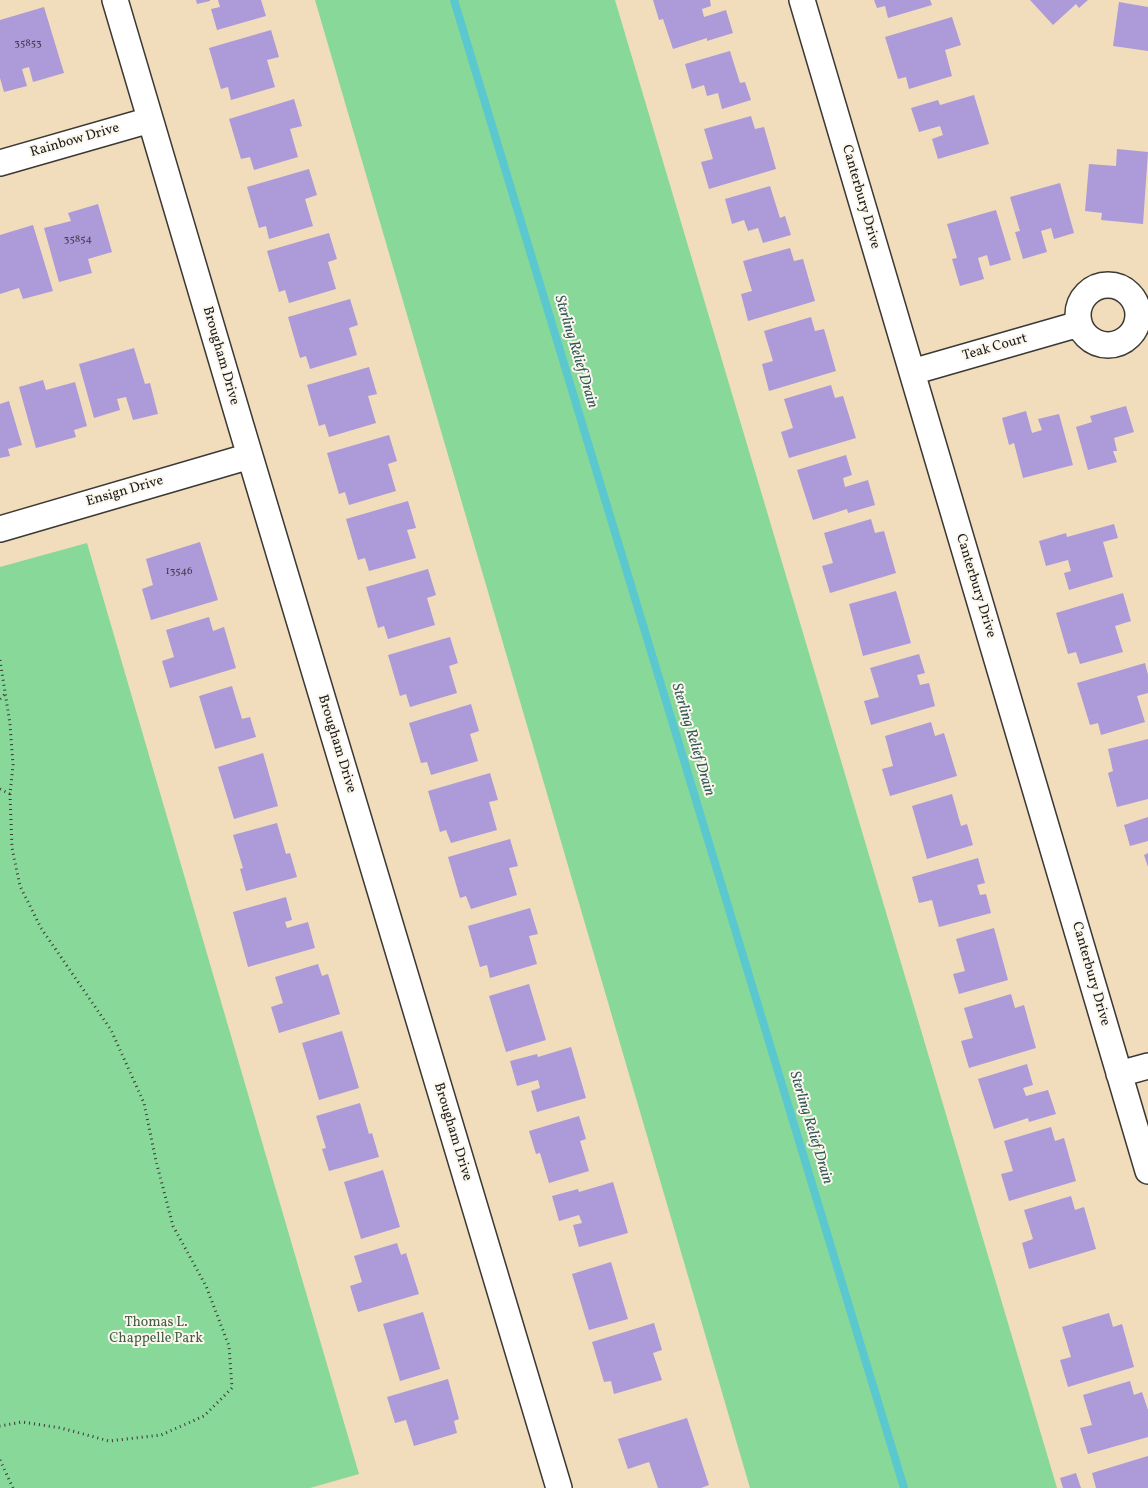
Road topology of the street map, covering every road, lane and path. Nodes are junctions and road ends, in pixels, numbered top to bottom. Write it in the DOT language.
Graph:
graph roads {
  1 [pos="115,0"];
  2 [pos="802,0"];
  3 [pos="150,120"];
  4 [pos="0,163"];
  5 [pos="1078,324"];
  6 [pos="912,372"];
  7 [pos="250,456"];
  8 [pos="0,529"];
  9 [pos="0,660"];
  10 [pos="6,693"];
  11 [pos="0,699"];
  12 [pos="0,789"];
  13 [pos="10,794"];
  14 [pos="1148,1066"];
  15 [pos="1119,1074"];
  16 [pos="1148,1171"];
  17 [pos="0,1426"];
  18 [pos="0,1460"];
  19 [pos="13,1488"];
  20 [pos="559,1488"];
  1 -- 3 [label="street, Brougham Drive"];
  2 -- 6 [label="street, Canterbury Drive"];
  3 -- 4 [label="street, Rainbow Drive"];
  3 -- 7 [label="street, Brougham Drive"];
  5 -- 6 [label="street, Teak Court"];
  6 -- 15 [label="street, Canterbury Drive"];
  7 -- 8 [label="street, Ensign Drive"];
  7 -- 20 [label="street, Brougham Drive"];
  9 -- 10 [label="path"];
  10 -- 11 [label="path"];
  10 -- 13 [label="path"];
  12 -- 13 [label="path"];
  13 -- 17 [label="path"];
  14 -- 15 [label="street"];
  15 -- 16 [label="street, Canterbury Drive"];
  18 -- 19 [label="path"];
}
